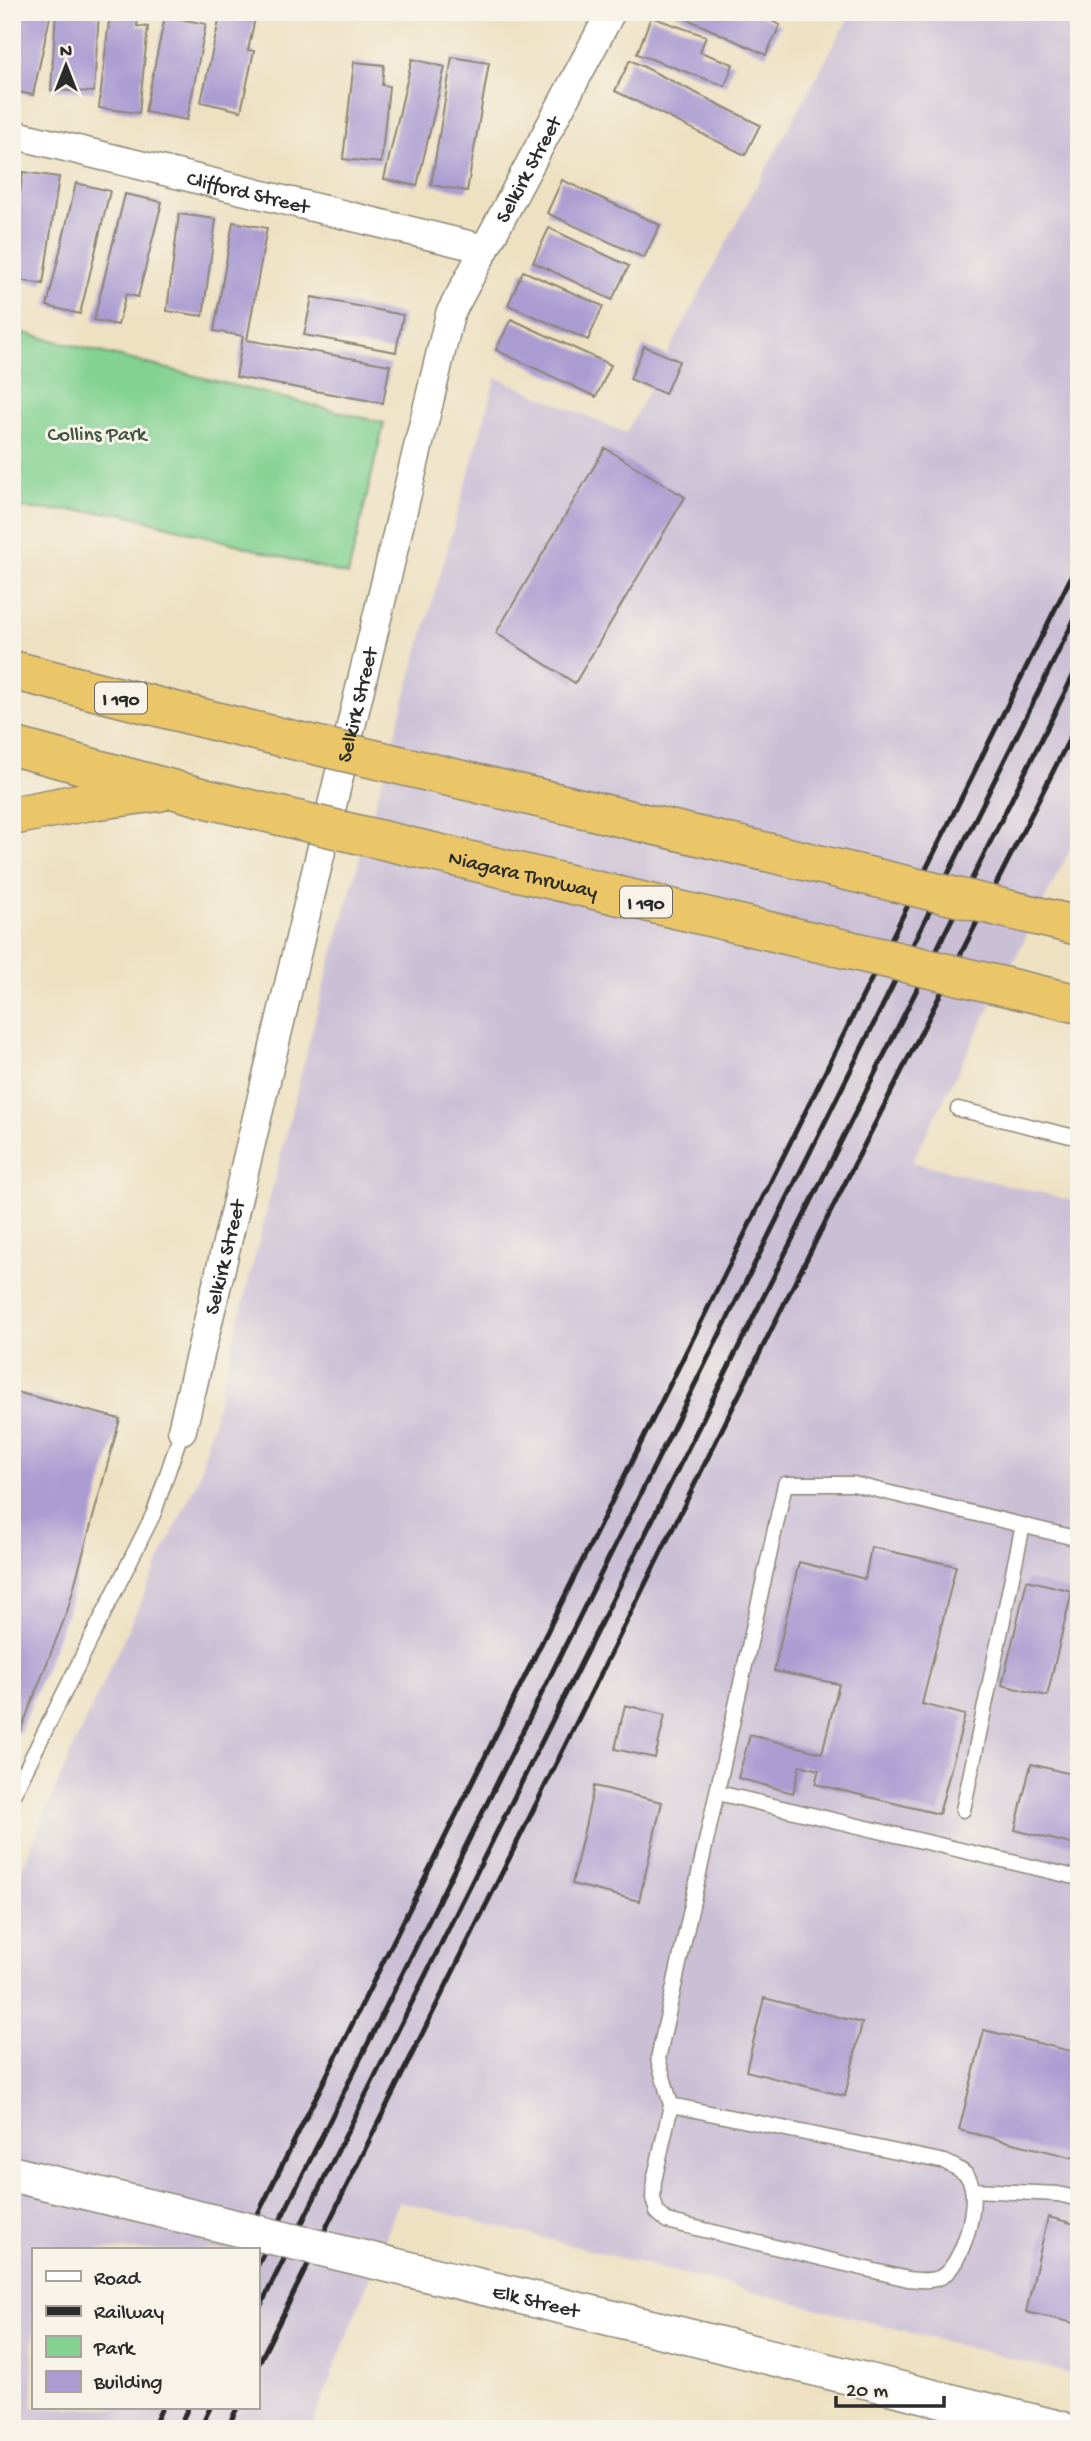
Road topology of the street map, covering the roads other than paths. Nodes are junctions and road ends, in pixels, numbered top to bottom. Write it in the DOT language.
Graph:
graph roads {
  1 [pos="611,12"];
  2 [pos="12,134"];
  3 [pos="485,249"];
  4 [pos="12,670"];
  5 [pos="12,746"];
  6 [pos="175,790"];
  7 [pos="12,816"];
  8 [pos="1079,926"];
  9 [pos="1079,1004"];
  10 [pos="958,1109"];
  11 [pos="1079,1138"];
  12 [pos="182,1430"];
  13 [pos="1023,1525"];
  14 [pos="1079,1539"];
  15 [pos="718,1793"];
  16 [pos="12,1797"];
  17 [pos="963,1810"];
  18 [pos="1079,1878"];
  19 [pos="671,2105"];
  20 [pos="12,2174"];
  21 [pos="973,2190"];
  22 [pos="1079,2199"];
  23 [pos="1009,2423"];
  24 [pos="1061,2429"];
  1 -- 3 [label="street, Selkirk Street"];
  2 -- 3 [label="street, Clifford Street"];
  3 -- 12 [label="street, Selkirk Street"];
  4 -- 8 [label="highway, I 190, bridge"];
  5 -- 6 [label="highway, Niagara Thruway / I 190"];
  6 -- 7 [label="highway"];
  6 -- 9 [label="highway, Niagara Thruway / I 190, bridge"];
  10 -- 11 [label="lane"];
  12 -- 16 [label="lane"];
  13 -- 14 [label="lane"];
  13 -- 15 [label="lane"];
  13 -- 17 [label="lane"];
  15 -- 18 [label="lane"];
  15 -- 19 [label="lane"];
  19 -- 21 [label="lane"];
  19 -- 21 [label="lane"];
  20 -- 23 [label="street, Elk Street, bridge"];
  21 -- 22 [label="lane"];
  23 -- 24 [label="street, Elk Street"];
}
